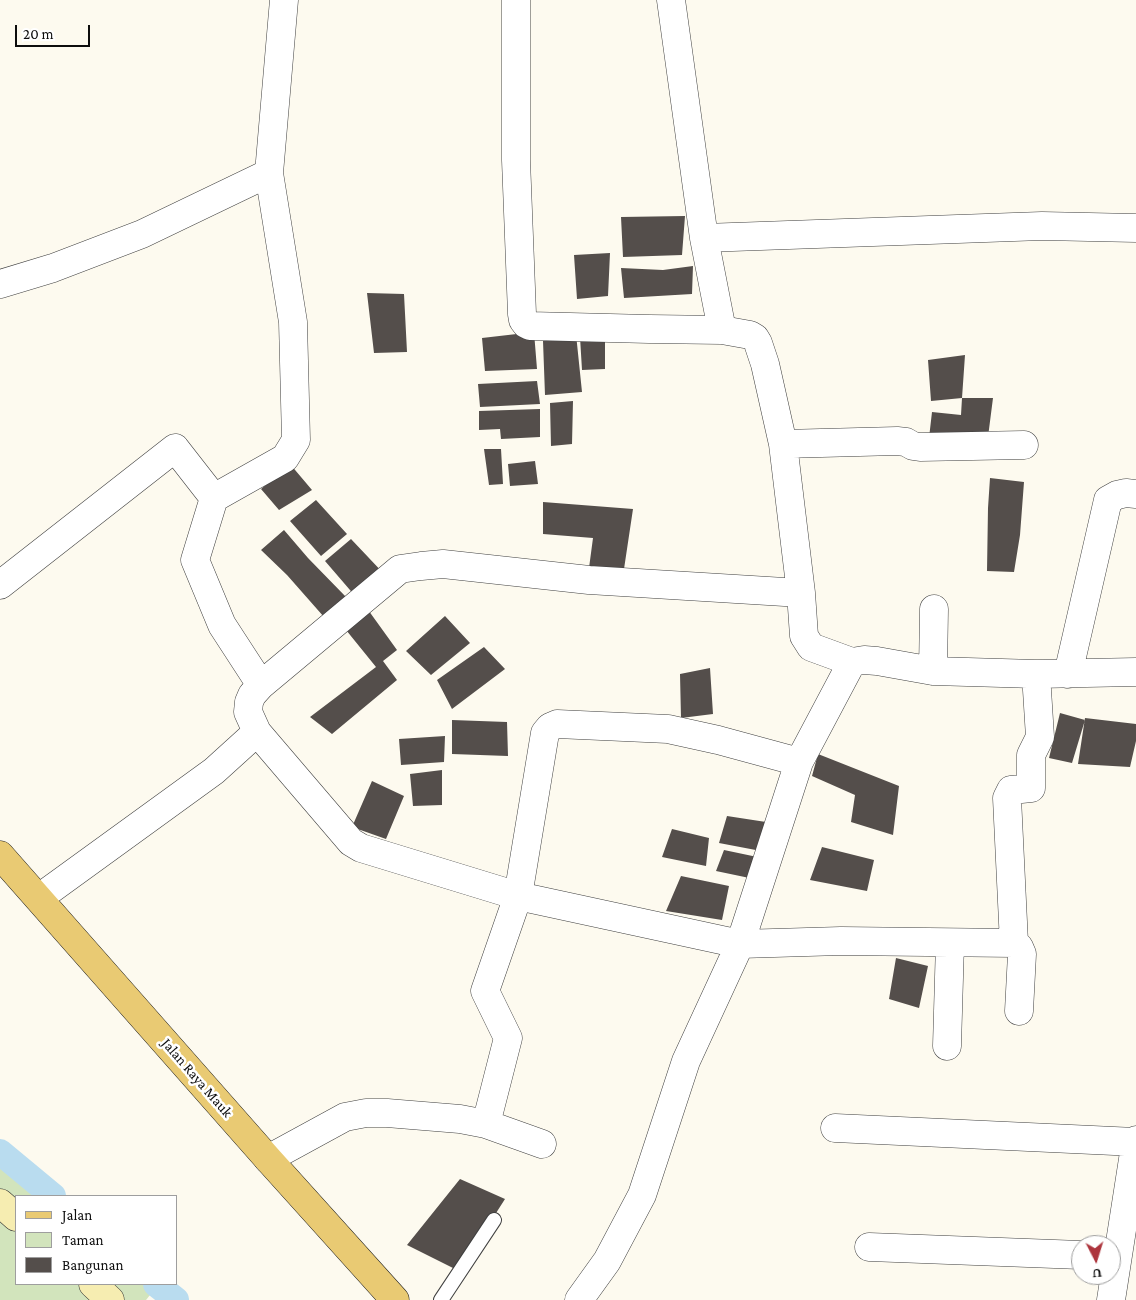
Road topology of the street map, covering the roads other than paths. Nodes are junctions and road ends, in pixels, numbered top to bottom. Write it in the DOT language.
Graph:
graph roads {
  1 [pos="284,0"];
  2 [pos="516,0"];
  3 [pos="671,0"];
  4 [pos="269,173"];
  5 [pos="1136,228"];
  6 [pos="704,238"];
  7 [pos="0,284"];
  8 [pos="722,330"];
  9 [pos="782,444"];
  10 [pos="1024,445"];
  11 [pos="1136,494"];
  12 [pos="214,498"];
  13 [pos="0,585"];
  14 [pos="801,593"];
  15 [pos="934,610"];
  16 [pos="852,662"];
  17 [pos="933,671"];
  18 [pos="1136,672"];
  19 [pos="1036,674"];
  20 [pos="1068,674"];
  21 [pos="261,685"];
  22 [pos="257,732"];
  23 [pos="799,762"];
  24 [pos="0,855"];
  25 [pos="518,896"];
  26 [pos="39,898"];
  27 [pos="950,943"];
  28 [pos="1014,943"];
  29 [pos="740,944"];
  30 [pos="1019,1011"];
  31 [pos="947,1046"];
  32 [pos="486,1124"];
  33 [pos="835,1128"];
  34 [pos="1136,1141"];
  35 [pos="542,1144"];
  36 [pos="268,1158"];
  37 [pos="0,1203"];
  38 [pos="15,1216"];
  39 [pos="494,1220"];
  40 [pos="1118,1235"];
  41 [pos="869,1247"];
  42 [pos="1071,1255"];
  43 [pos="94,1285"];
  44 [pos="1111,1285"];
  45 [pos="110,1300"];
  46 [pos="395,1300"];
  47 [pos="440,1300"];
  48 [pos="579,1300"];
  49 [pos="1110,1300"];
  1 -- 4 [label="street"];
  2 -- 8 [label="street"];
  3 -- 6 [label="street"];
  4 -- 7 [label="street"];
  4 -- 12 [label="street"];
  5 -- 6 [label="street"];
  6 -- 8 [label="street"];
  8 -- 9 [label="street"];
  9 -- 10 [label="street"];
  9 -- 14 [label="street"];
  11 -- 20 [label="street"];
  12 -- 13 [label="street"];
  12 -- 21 [label="street"];
  14 -- 16 [label="street"];
  14 -- 21 [label="street"];
  15 -- 17 [label="street"];
  16 -- 17 [label="street"];
  16 -- 23 [label="street"];
  17 -- 19 [label="street"];
  18 -- 20 [label="street"];
  19 -- 20 [label="street"];
  19 -- 28 [label="street"];
  21 -- 22 [label="street"];
  22 -- 25 [label="street"];
  22 -- 26 [label="street"];
  23 -- 25 [label="street"];
  23 -- 29 [label="street"];
  24 -- 26 [label="main road, Jalan Raya Mauk"];
  25 -- 29 [label="street"];
  25 -- 32 [label="street"];
  26 -- 36 [label="main road, Jalan Raya Mauk"];
  27 -- 28 [label="street"];
  27 -- 29 [label="street"];
  27 -- 31 [label="street"];
  28 -- 30 [label="street"];
  29 -- 48 [label="street"];
  32 -- 35 [label="street"];
  32 -- 36 [label="street"];
  33 -- 34 [label="street"];
  34 -- 40 [label="street"];
  36 -- 46 [label="main road, Jalan Raya Mauk"];
  37 -- 38 [label="street"];
  39 -- 47 [label="lane"];
  41 -- 42 [label="street"];
  43 -- 45 [label="street"];
  44 -- 49 [label="street"];
}
